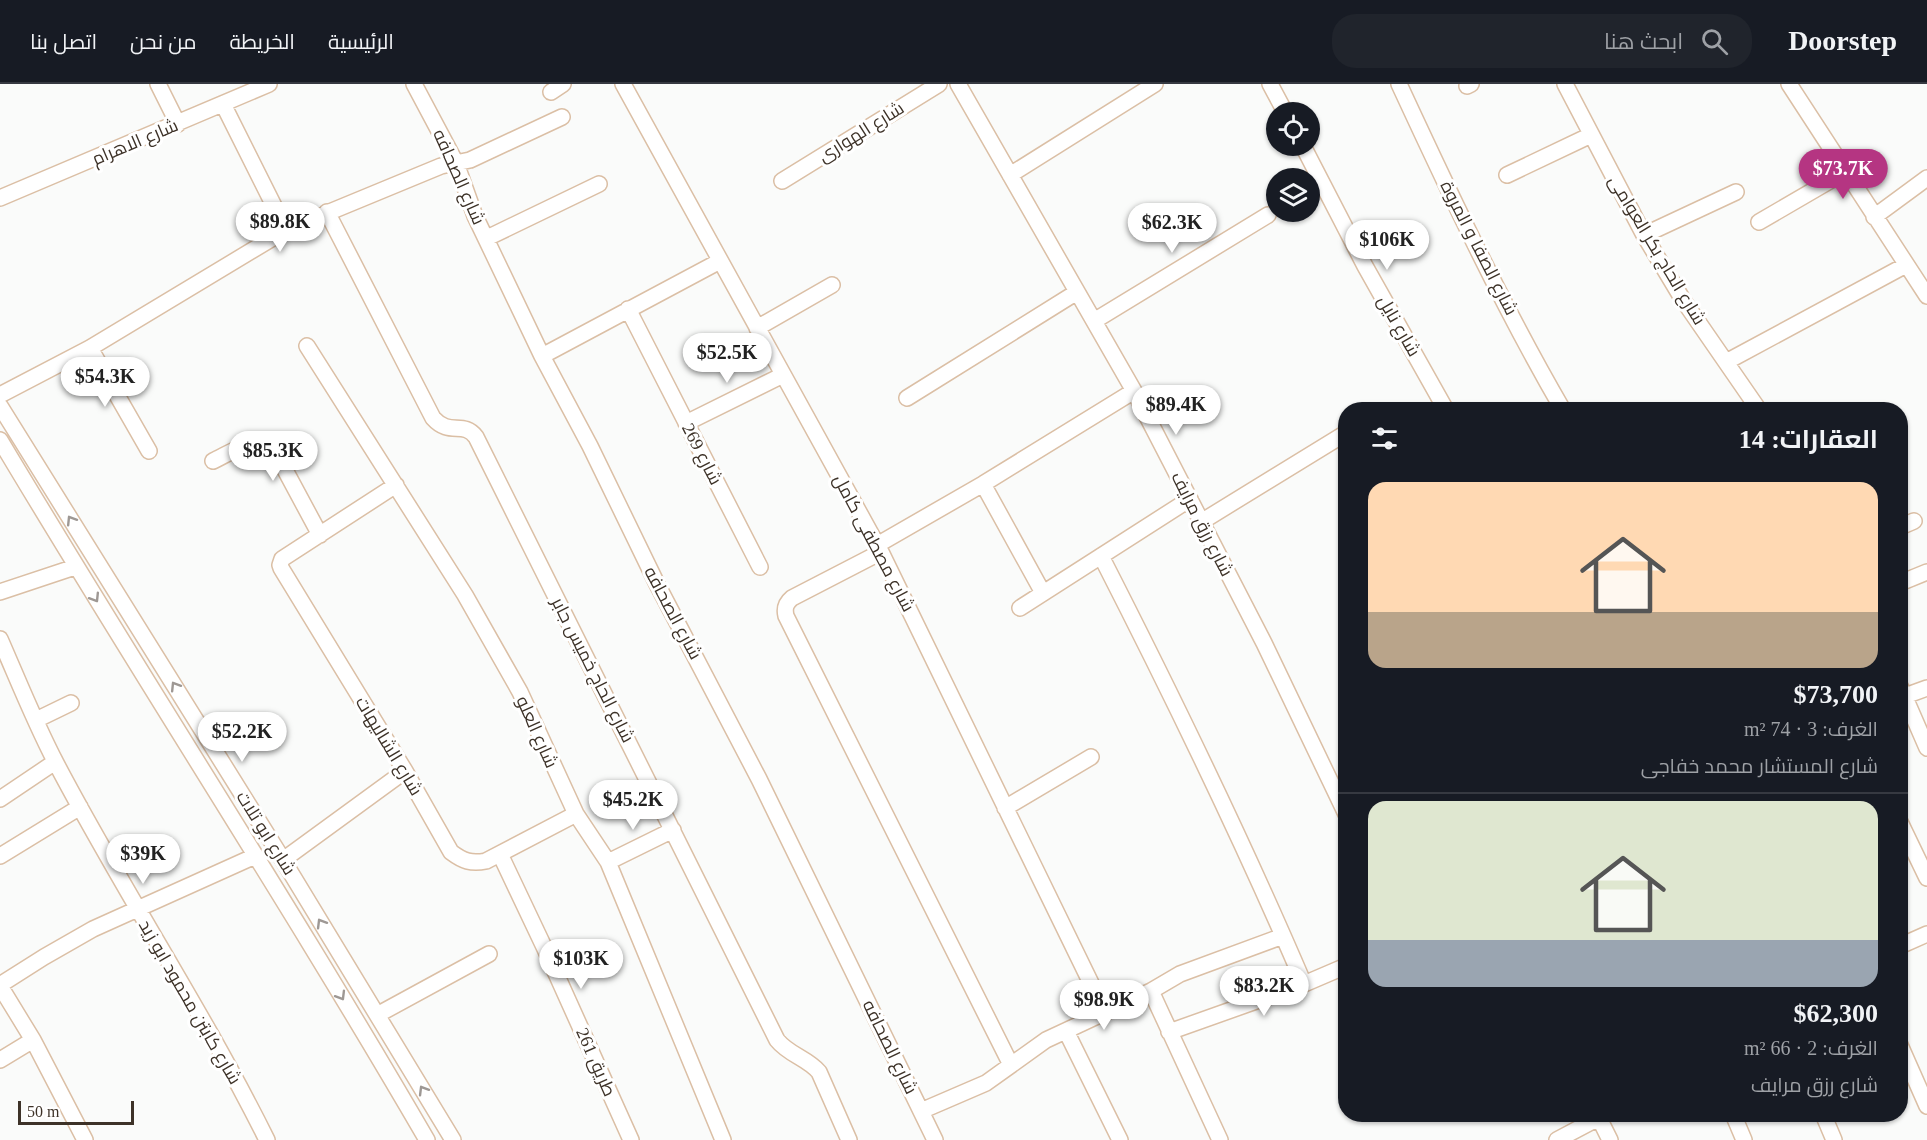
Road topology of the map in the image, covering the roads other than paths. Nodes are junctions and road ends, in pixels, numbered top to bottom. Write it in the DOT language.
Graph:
graph roads {
  1 [pos="158,84"];
  2 [pos="270,84"];
  3 [pos="414,84"];
  4 [pos="623,84"];
  5 [pos="939,84"];
  6 [pos="958,84"];
  7 [pos="1155,84"];
  8 [pos="1270,84"];
  9 [pos="1399,84"];
  10 [pos="1565,84"];
  11 [pos="1789,84"];
  12 [pos="1280,102"];
  13 [pos="223,104"];
  14 [pos="562,117"];
  15 [pos="178,124"];
  16 [pos="1591,135"];
  17 [pos="1308,156"];
  18 [pos="456,163"];
  19 [pos="1845,171"];
  20 [pos="1010,175"];
  21 [pos="1507,175"];
  22 [pos="1927,178"];
  23 [pos="782,181"];
  24 [pos="599,184"];
  25 [pos="1736,192"];
  26 [pos="0,198"];
  27 [pos="327,212"];
  28 [pos="1266,216"];
  29 [pos="1874,217"];
  30 [pos="1759,222"];
  31 [pos="286,230"];
  32 [pos="1644,235"];
  33 [pos="487,238"];
  34 [pos="720,261"];
  35 [pos="1906,265"];
  36 [pos="832,285"];
  37 [pos="1077,292"];
  38 [pos="1927,296"];
  39 [pos="628,309"];
  40 [pos="1094,321"];
  41 [pos="757,328"];
  42 [pos="307,346"];
  43 [pos="90,348"];
  44 [pos="542,356"];
  45 [pos="1726,362"];
  46 [pos="783,375"];
  47 [pos="1134,391"];
  48 [pos="0,395"];
  49 [pos="907,398"];
  50 [pos="1442,402"];
  51 [pos="1558,402"];
  52 [pos="1754,402"];
  53 [pos="0,406"];
  54 [pos="686,423"];
  55 [pos="1338,438"];
  56 [pos="0,440"];
  57 [pos="149,451"];
  58 [pos="213,461"];
  59 [pos="983,484"];
  60 [pos="396,485"];
  61 [pos="1190,499"];
  62 [pos="1201,522"];
  63 [pos="320,535"];
  64 [pos="879,548"];
  65 [pos="1101,556"];
  66 [pos="75,567"];
  67 [pos="760,567"];
  68 [pos="1927,572"];
  69 [pos="1908,580"];
  70 [pos="0,592"];
  71 [pos="1042,593"];
  72 [pos="1020,608"];
  73 [pos="0,639"];
  74 [pos="1927,688"];
  75 [pos="1908,690"];
  76 [pos="71,703"];
  77 [pos="1908,703"];
  78 [pos="36,720"];
  79 [pos="1927,748"];
  80 [pos="1091,757"];
  81 [pos="55,762"];
  82 [pos="405,771"];
  83 [pos="1338,797"];
  84 [pos="0,799"];
  85 [pos="80,807"];
  86 [pos="250,807"];
  87 [pos="1005,808"];
  88 [pos="576,814"];
  89 [pos="231,818"];
  90 [pos="673,830"];
  91 [pos="1908,839"];
  92 [pos="500,854"];
  93 [pos="0,856"];
  94 [pos="255,856"];
  95 [pos="283,860"];
  96 [pos="608,862"];
  97 [pos="1927,878"];
  98 [pos="137,909"];
  99 [pos="1927,934"];
  100 [pos="1283,936"];
  101 [pos="1908,942"];
  102 [pos="489,954"];
  103 [pos="1338,969"];
  104 [pos="1304,984"];
  105 [pos="0,985"];
  106 [pos="1151,991"];
  107 [pos="1106,1012"];
  108 [pos="377,1015"];
  109 [pos="1066,1031"];
  110 [pos="1169,1032"];
  111 [pos="33,1040"];
  112 [pos="0,1060"];
  113 [pos="1908,1063"];
  114 [pos="1011,1065"];
  115 [pos="1927,1106"];
  116 [pos="921,1111"];
  117 [pos="1592,1122"];
  118 [pos="1605,1122"];
  119 [pos="1736,1122"];
  120 [pos="1826,1122"];
  121 [pos="85,1140"];
  122 [pos="267,1140"];
  123 [pos="427,1140"];
  124 [pos="453,1140"];
  125 [pos="631,1140"];
  126 [pos="723,1140"];
  127 [pos="849,1140"];
  128 [pos="935,1140"];
  129 [pos="1120,1140"];
  130 [pos="1220,1140"];
  131 [pos="1557,1140"];
  132 [pos="1610,1140"];
  133 [pos="1744,1140"];
  134 [pos="1834,1140"];
  1 -- 15 [label="street"];
  2 -- 13 [label="street, شارع الاهرام"];
  3 -- 18 [label="street, شارع الصحافه"];
  4 -- 34 [label="street, شارع مصطفى كامل"];
  5 -- 23 [label="street, شارع الهوارى"];
  6 -- 20 [label="street, شارع رزق مرايف"];
  7 -- 20 [label="street"];
  8 -- 12 [label="street"];
  9 -- 51 [label="street, شارع الصفا و المروة"];
  10 -- 16 [label="street, شارع الحاج بكر العوامى"];
  11 -- 19 [label="street"];
  13 -- 15 [label="street, شارع الاهرام"];
  13 -- 31 [label="street"];
  14 -- 18 [label="street"];
  15 -- 26 [label="street, شارع الاهرام"];
  16 -- 21 [label="street"];
  16 -- 32 [label="street, شارع الحاج بكر العوامى"];
  17 -- 50 [label="street, شارع نايل"];
  18 -- 27 [label="street"];
  18 -- 33 [label="street, شارع الصحافه"];
  19 -- 29 [label="street"];
  19 -- 30 [label="street"];
  20 -- 37 [label="street, شارع رزق مرايف"];
  22 -- 29 [label="street"];
  24 -- 33 [label="street"];
  25 -- 32 [label="street"];
  27 -- 31 [label="street"];
  27 -- 90 [label="street, شارع الحاج خميس جابر"];
  28 -- 40 [label="street"];
  29 -- 35 [label="street"];
  31 -- 43 [label="street"];
  32 -- 45 [label="street, شارع الحاج بكر العوامى"];
  33 -- 44 [label="street, شارع الصحافه"];
  34 -- 39 [label="street"];
  34 -- 41 [label="street, شارع مصطفى كامل"];
  35 -- 38 [label="street"];
  35 -- 45 [label="street"];
  36 -- 41 [label="street"];
  37 -- 40 [label="street, شارع رزق مرايف"];
  37 -- 49 [label="street"];
  39 -- 44 [label="street"];
  39 -- 54 [label="street, شارع 269"];
  40 -- 47 [label="street, شارع رزق مرايف"];
  41 -- 46 [label="street, شارع مصطفى كامل"];
  42 -- 60 [label="street, شارع العلو"];
  43 -- 48 [label="street"];
  43 -- 57 [label="street"];
  44 -- 116 [label="street, شارع الصحافه"];
  45 -- 52 [label="street, شارع الحاج بكر العوامى"];
  46 -- 54 [label="street"];
  46 -- 64 [label="street, شارع مصطفى كامل"];
  47 -- 59 [label="street"];
  47 -- 61 [label="street, شارع رزق مرايف"];
  86 -- 53 [label="street, شارع ابو تلات, one-way"];
  54 -- 67 [label="street, شارع 269"];
  55 -- 62 [label="street"];
  56 -- 66 [label="street, شارع ابو تلات"];
  58 -- 63 [label="street"];
  59 -- 64 [label="street"];
  59 -- 71 [label="street"];
  60 -- 63 [label="street, شارع الشاليهات"];
  60 -- 88 [label="street, شارع العلو"];
  61 -- 62 [label="street, شارع رزق مرايف"];
  61 -- 65 [label="street"];
  62 -- 83 [label="street, شارع رزق مرايف"];
  63 -- 82 [label="street, شارع الشاليهات"];
  64 -- 87 [label="street, شارع مصطفى كامل"];
  64 -- 114 [label="street"];
  65 -- 71 [label="street"];
  65 -- 100 [label="street"];
  66 -- 70 [label="street"];
  66 -- 89 [label="street, شارع ابو تلات, one-way"];
  68 -- 69 [label="street"];
  71 -- 72 [label="street"];
  73 -- 78 [label="street, شارع كابتن محمود ابو زيد"];
  74 -- 75 [label="street"];
  76 -- 78 [label="street"];
  77 -- 79 [label="street"];
  78 -- 81 [label="street, شارع كابتن محمود ابو زيد"];
  80 -- 87 [label="street"];
  81 -- 84 [label="street"];
  81 -- 85 [label="street, شارع كابتن محمود ابو زيد"];
  82 -- 92 [label="street, شارع الشاليهات"];
  82 -- 95 [label="street"];
  85 -- 93 [label="street"];
  85 -- 98 [label="street, شارع كابتن محمود ابو زيد"];
  86 -- 89 [label="street"];
  86 -- 95 [label="street, شارع ابو تلات"];
  87 -- 107 [label="street, شارع مصطفى كامل"];
  88 -- 92 [label="street, شارع الشاليهات"];
  88 -- 96 [label="street, شارع العلو"];
  89 -- 94 [label="street, شارع ابو تلات"];
  90 -- 96 [label="street"];
  90 -- 127 [label="street, شارع الحاج خميس جابر"];
  91 -- 97 [label="street"];
  92 -- 125 [label="street, طريق 261"];
  94 -- 98 [label="street"];
  94 -- 123 [label="street, شارع ابو تلات, one-way"];
  108 -- 95 [label="street, شارع ابو تلات, one-way"];
  96 -- 126 [label="street, شارع العلو"];
  98 -- 105 [label="street"];
  98 -- 122 [label="street, شارع كابتن محمود ابو زيد"];
  99 -- 101 [label="street"];
  100 -- 104 [label="street"];
  100 -- 106 [label="street"];
  102 -- 108 [label="street"];
  103 -- 104 [label="street"];
  104 -- 110 [label="street"];
  105 -- 111 [label="street"];
  106 -- 107 [label="street"];
  106 -- 110 [label="street"];
  107 -- 109 [label="street"];
  124 -- 108 [label="street, شارع ابو تلات, one-way"];
  109 -- 114 [label="street"];
  109 -- 129 [label="street"];
  110 -- 130 [label="street"];
  111 -- 112 [label="street"];
  111 -- 121 [label="street"];
  113 -- 115 [label="street"];
  114 -- 116 [label="street"];
  116 -- 128 [label="street, شارع الصحافه"];
  117 -- 131 [label="street"];
  118 -- 132 [label="street"];
  119 -- 133 [label="street"];
  120 -- 134 [label="street"];
}
